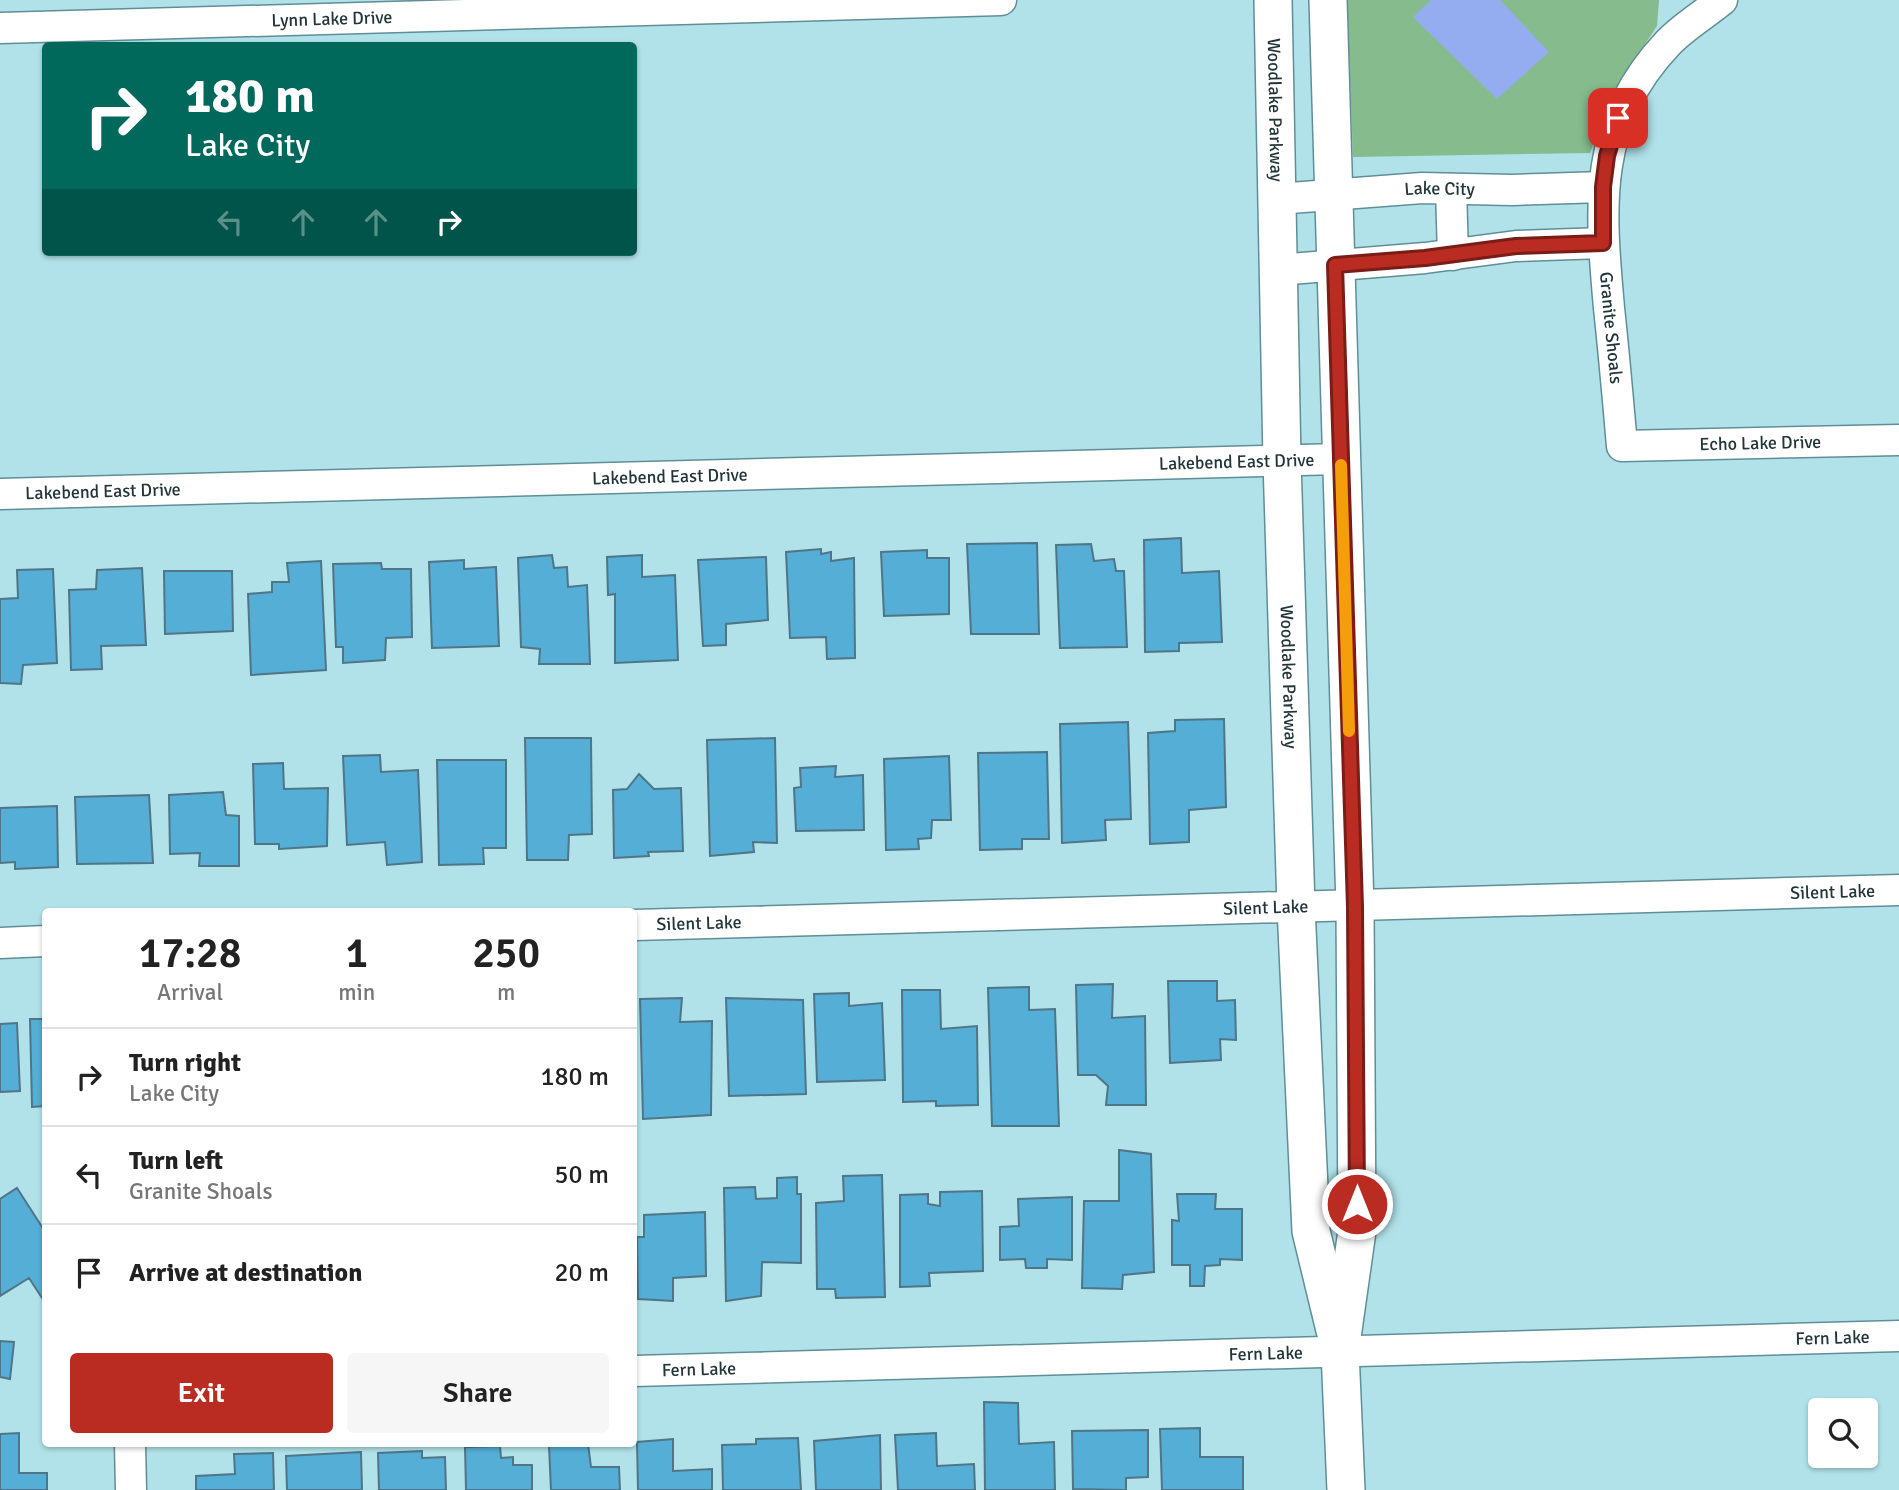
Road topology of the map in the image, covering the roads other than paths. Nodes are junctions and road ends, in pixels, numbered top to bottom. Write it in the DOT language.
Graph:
graph roads {
  1 [pos="1001,0"];
  2 [pos="1273,0"];
  3 [pos="1328,0"];
  4 [pos="1722,0"];
  5 [pos="0,28"];
  6 [pos="1603,187"];
  7 [pos="1451,188"];
  8 [pos="1333,195"];
  9 [pos="1277,199"];
  10 [pos="1603,243"];
  11 [pos="1453,255"];
  12 [pos="1335,265"];
  13 [pos="1278,270"];
  14 [pos="1899,439"];
  15 [pos="1622,446"];
  16 [pos="1341,459"];
  17 [pos="1282,461"];
  18 [pos="0,494"];
  19 [pos="1899,890"];
  20 [pos="1296,907"];
  21 [pos="1355,907"];
  22 [pos="637,925"];
  23 [pos="42,941"];
  24 [pos="0,943"];
  25 [pos="1899,1336"];
  26 [pos="1340,1352"];
  27 [pos="637,1371"];
  28 [pos="130,1447"];
  29 [pos="131,1490"];
  30 [pos="1346,1490"];
  1 -- 5 [label="street, Lynn Lake Drive"];
  2 -- 9 [label="street, Woodlake Parkway"];
  3 -- 8 [label="street, Woodlake Parkway"];
  4 -- 6 [label="street, Granite Shoals"];
  6 -- 7 [label="street, Lake City"];
  6 -- 10 [label="street, Granite Shoals"];
  7 -- 8 [label="street, Lake City"];
  7 -- 11 [label="street"];
  8 -- 9 [label="street, Lake City"];
  8 -- 12 [label="street, Woodlake Parkway"];
  9 -- 13 [label="street, Woodlake Parkway"];
  10 -- 11 [label="street"];
  10 -- 15 [label="street, Granite Shoals"];
  11 -- 12 [label="street"];
  12 -- 13 [label="street"];
  12 -- 16 [label="street, Woodlake Parkway"];
  13 -- 17 [label="street, Woodlake Parkway"];
  14 -- 15 [label="street, Echo Lake Drive"];
  16 -- 17 [label="street, Lakebend East Drive"];
  16 -- 21 [label="street, Woodlake Parkway"];
  17 -- 18 [label="street, Lakebend East Drive"];
  17 -- 20 [label="street, Woodlake Parkway"];
  19 -- 21 [label="street, Silent Lake"];
  20 -- 21 [label="street, Silent Lake"];
  20 -- 22 [label="street, Silent Lake"];
  20 -- 26 [label="street, Woodlake Parkway"];
  21 -- 26 [label="street, Woodlake Parkway"];
  23 -- 24 [label="street"];
  25 -- 26 [label="street, Fern Lake"];
  26 -- 27 [label="street, Fern Lake"];
  26 -- 30 [label="street, Woodlake Parkway"];
  28 -- 29 [label="street"];
}
